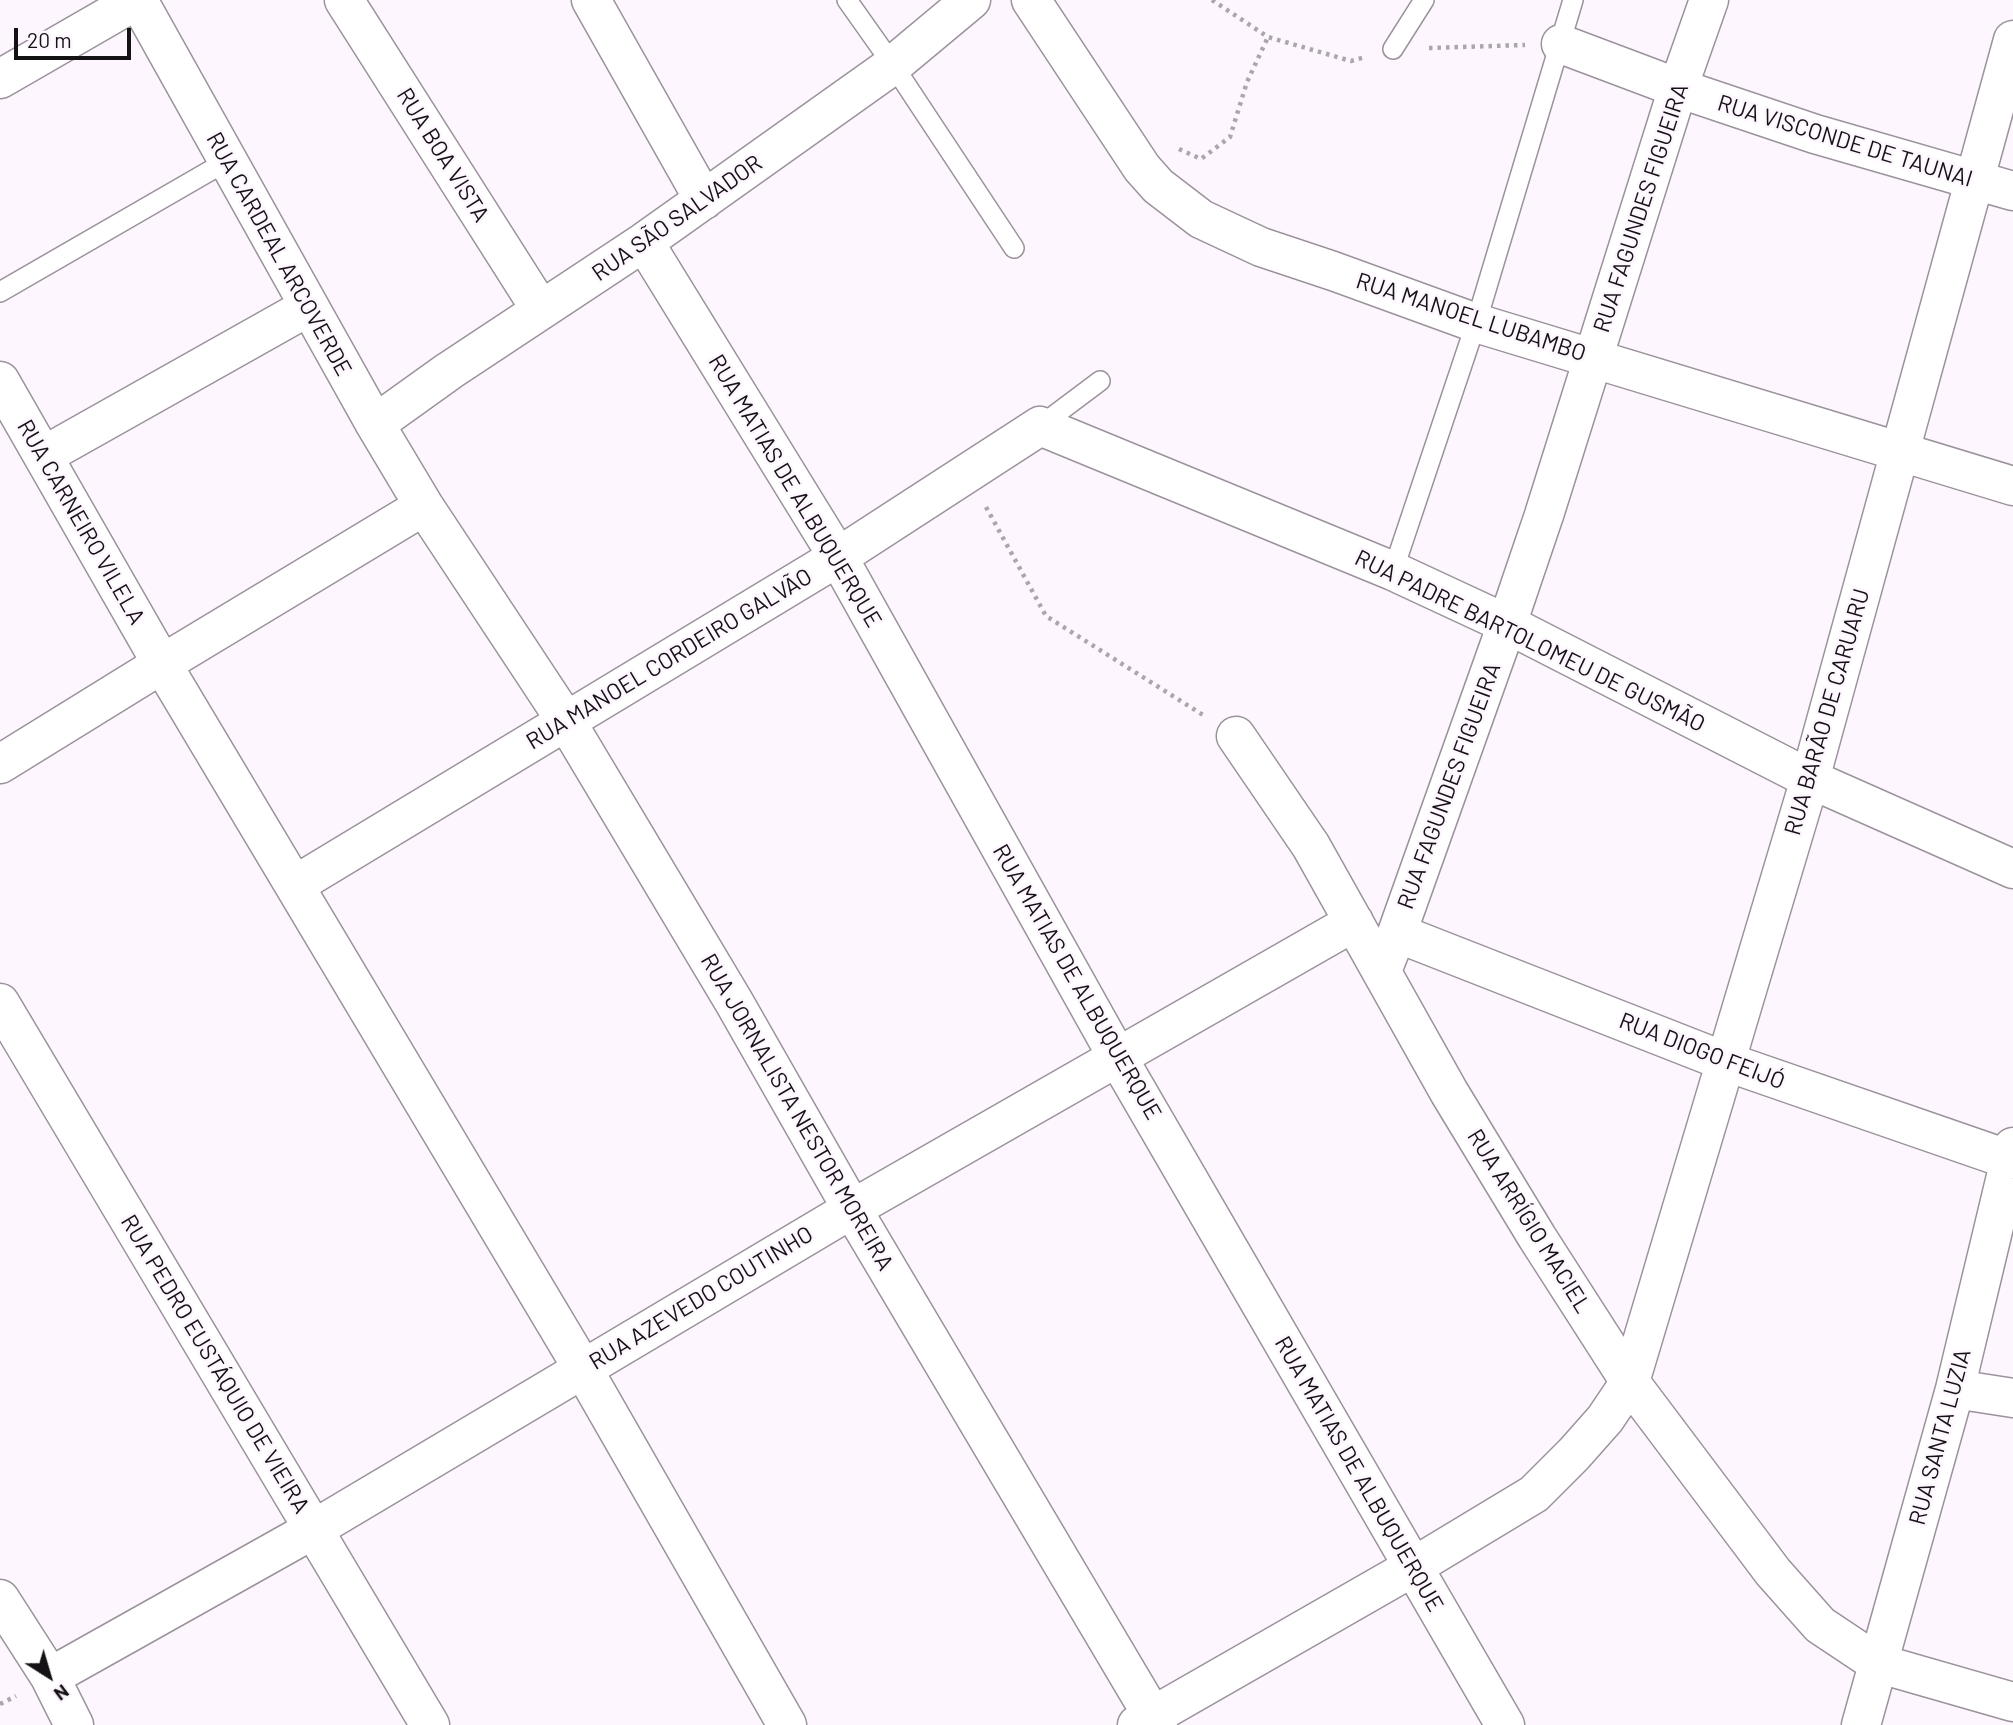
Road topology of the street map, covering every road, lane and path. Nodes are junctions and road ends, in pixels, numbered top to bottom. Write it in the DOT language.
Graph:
graph roads {
  1 [pos="137,0"];
  2 [pos="344,0"];
  3 [pos="591,0"];
  4 [pos="847,0"];
  5 [pos="971,0"];
  6 [pos="1031,0"];
  7 [pos="1212,0"];
  8 [pos="1424,0"];
  9 [pos="1573,0"];
  10 [pos="1709,0"];
  11 [pos="1268,37"];
  12 [pos="2013,40"];
  13 [pos="1561,44"];
  14 [pos="1393,50"];
  15 [pos="893,65"];
  16 [pos="0,79"];
  17 [pos="1678,88"];
  18 [pos="227,161"];
  19 [pos="1142,169"];
  20 [pos="1975,181"];
  21 [pos="2013,191"];
  22 [pos="704,200"];
  23 [pos="644,242"];
  24 [pos="1014,248"];
  25 [pos="0,292"];
  26 [pos="308,307"];
  27 [pos="541,310"];
  28 [pos="1476,323"];
  29 [pos="1593,357"];
  30 [pos="0,381"];
  31 [pos="1100,381"];
  32 [pos="374,424"];
  33 [pos="1040,426"];
  34 [pos="1898,452"];
  35 [pos="43,456"];
  36 [pos="967,472"];
  37 [pos="2013,486"];
  38 [pos="424,506"];
  39 [pos="838,557"];
  40 [pos="1393,571"];
  41 [pos="1507,624"];
  42 [pos="162,664"];
  43 [pos="566,721"];
  44 [pos="1236,736"];
  45 [pos="0,764"];
  46 [pos="1810,779"];
  47 [pos="2013,869"];
  48 [pos="295,885"];
  49 [pos="1354,922"];
  50 [pos="1397,933"];
  51 [pos="1382,971"];
  52 [pos="0,1003"];
  53 [pos="1118,1058"];
  54 [pos="1724,1061"];
  55 [pos="2011,1154"];
  56 [pos="852,1209"];
  57 [pos="583,1369"];
  58 [pos="1630,1382"];
  59 [pos="1955,1389"];
  60 [pos="2013,1398"];
  61 [pos="314,1529"];
  62 [pos="1413,1567"];
  63 [pos="0,1599"];
  64 [pos="1878,1663"];
  65 [pos="50,1676"];
  66 [pos="2013,1702"];
  67 [pos="1149,1722"];
  68 [pos="74,1725"];
  69 [pos="430,1725"];
  70 [pos="788,1725"];
  71 [pos="1505,1725"];
  72 [pos="1861,1725"];
  1 -- 16 [label="street"];
  1 -- 18 [label="street, RUA CARDEAL ARCOVERDE"];
  2 -- 27 [label="street, RUA BOA VISTA"];
  3 -- 22 [label="street"];
  4 -- 15 [label="lane"];
  5 -- 15 [label="street, RUA SÃO SALVADOR"];
  6 -- 19 [label="street, RUA MANOEL LUBAMBO"];
  7 -- 11 [label="path"];
  8 -- 14 [label="lane"];
  9 -- 13 [label="lane"];
  10 -- 17 [label="street, RUA FAGUNDES FIGUEIRA"];
  11 -- 14 [label="path"];
  11 -- 19 [label="path"];
  12 -- 20 [label="street, RUA BARÃO DE CARUARU"];
  13 -- 14 [label="path"];
  13 -- 17 [label="street, RUA VISCONDE DE TAUNAI"];
  13 -- 28 [label="lane"];
  15 -- 22 [label="street, RUA SÃO SALVADOR"];
  15 -- 24 [label="lane"];
  17 -- 20 [label="street, RUA VISCONDE DE TAUNAI"];
  17 -- 29 [label="street, RUA FAGUNDES FIGUEIRA"];
  18 -- 25 [label="lane"];
  18 -- 26 [label="street, RUA CARDEAL ARCOVERDE"];
  19 -- 28 [label="street, RUA MANOEL LUBAMBO"];
  20 -- 21 [label="street, RUA VISCONDE DE TAUNAI"];
  20 -- 34 [label="street, RUA BARÃO DE CARUARU"];
  22 -- 23 [label="street, RUA SÃO SALVADOR"];
  23 -- 27 [label="street, RUA SÃO SALVADOR"];
  23 -- 39 [label="street, RUA MATIAS DE ALBUQUERQUE"];
  26 -- 32 [label="street, RUA CARDEAL ARCOVERDE"];
  26 -- 35 [label="street"];
  27 -- 32 [label="street, RUA SÃO SALVADOR"];
  28 -- 29 [label="street, RUA MANOEL LUBAMBO"];
  28 -- 40 [label="lane"];
  29 -- 34 [label="street, RUA MANOEL LUBAMBO"];
  29 -- 41 [label="street, RUA FAGUNDES FIGUEIRA"];
  30 -- 35 [label="street, RUA CARNEIRO VILELA"];
  31 -- 33 [label="lane"];
  32 -- 38 [label="street, RUA CARDEAL ARCOVERDE"];
  33 -- 36 [label="street, RUA MANOEL CORDEIRO GALVÃO"];
  33 -- 40 [label="street, RUA PADRE BARTOLOMEU DE GUSMÃO"];
  34 -- 37 [label="street, RUA MANOEL LUBAMBO"];
  34 -- 46 [label="street, RUA BARÃO DE CARUARU"];
  35 -- 42 [label="street, RUA CARNEIRO VILELA"];
  36 -- 39 [label="street, RUA MANOEL CORDEIRO GALVÃO"];
  36 -- 44 [label="path"];
  38 -- 42 [label="street"];
  38 -- 43 [label="street, RUA JORNALISTA NESTOR MOREIRA"];
  39 -- 43 [label="street, RUA MANOEL CORDEIRO GALVÃO"];
  39 -- 53 [label="street, RUA MATIAS DE ALBUQUERQUE"];
  40 -- 41 [label="street, RUA PADRE BARTOLOMEU DE GUSMÃO"];
  41 -- 46 [label="street, RUA PADRE BARTOLOMEU DE GUSMÃO"];
  41 -- 50 [label="street, RUA FAGUNDES FIGUEIRA"];
  42 -- 45 [label="street"];
  42 -- 48 [label="street, RUA CARNEIRO VILELA"];
  43 -- 48 [label="street, RUA MANOEL CORDEIRO GALVÃO"];
  43 -- 56 [label="street, RUA JORNALISTA NESTOR MOREIRA"];
  44 -- 49 [label="street, RUA ARRÍGIO MACIEL"];
  46 -- 47 [label="street, RUA PADRE BARTOLOMEU DE GUSMÃO"];
  46 -- 54 [label="street, RUA BARÃO DE CARUARU"];
  48 -- 57 [label="street, RUA CARNEIRO VILELA"];
  49 -- 51 [label="street, RUA ARRÍGIO MACIEL"];
  49 -- 53 [label="street, RUA AZEVEDO COUTINHO"];
  50 -- 51 [label="street, RUA FAGUNDES FIGUEIRA"];
  50 -- 54 [label="street, RUA DIOGO FEIJÓ"];
  51 -- 58 [label="street, RUA ARRÍGIO MACIEL"];
  52 -- 61 [label="street, RUA PEDRO EUSTÁQUIO DE VIEIRA"];
  53 -- 56 [label="street, RUA AZEVEDO COUTINHO"];
  53 -- 62 [label="street, RUA MATIAS DE ALBUQUERQUE"];
  54 -- 55 [label="street, RUA DIOGO FEIJÓ"];
  54 -- 58 [label="street, RUA BARÃO DE CARUARU"];
  55 -- 59 [label="street, RUA SANTA LUZIA"];
  56 -- 57 [label="street, RUA AZEVEDO COUTINHO"];
  56 -- 67 [label="street, RUA JORNALISTA NESTOR MOREIRA"];
  57 -- 61 [label="street, RUA AZEVEDO COUTINHO"];
  57 -- 70 [label="street, RUA CARNEIRO VILELA"];
  58 -- 62 [label="street, RUA BARÃO DE CARUARU"];
  58 -- 64 [label="street, RUA ARRÍGIO MACIEL"];
  59 -- 60 [label="street"];
  59 -- 64 [label="street, RUA SANTA LUZIA"];
  61 -- 65 [label="street, RUA AZEVEDO COUTINHO"];
  61 -- 69 [label="street, RUA PEDRO EUSTÁQUIO DE VIEIRA"];
  62 -- 67 [label="street, RUA BARÃO DE CARUARU"];
  62 -- 71 [label="street, RUA MATIAS DE ALBUQUERQUE"];
  63 -- 65 [label="street"];
  64 -- 66 [label="street, RUA ARRÍGIO MACIEL"];
  64 -- 72 [label="street, RUA SANTA LUZIA"];
  65 -- 68 [label="street"];
}
